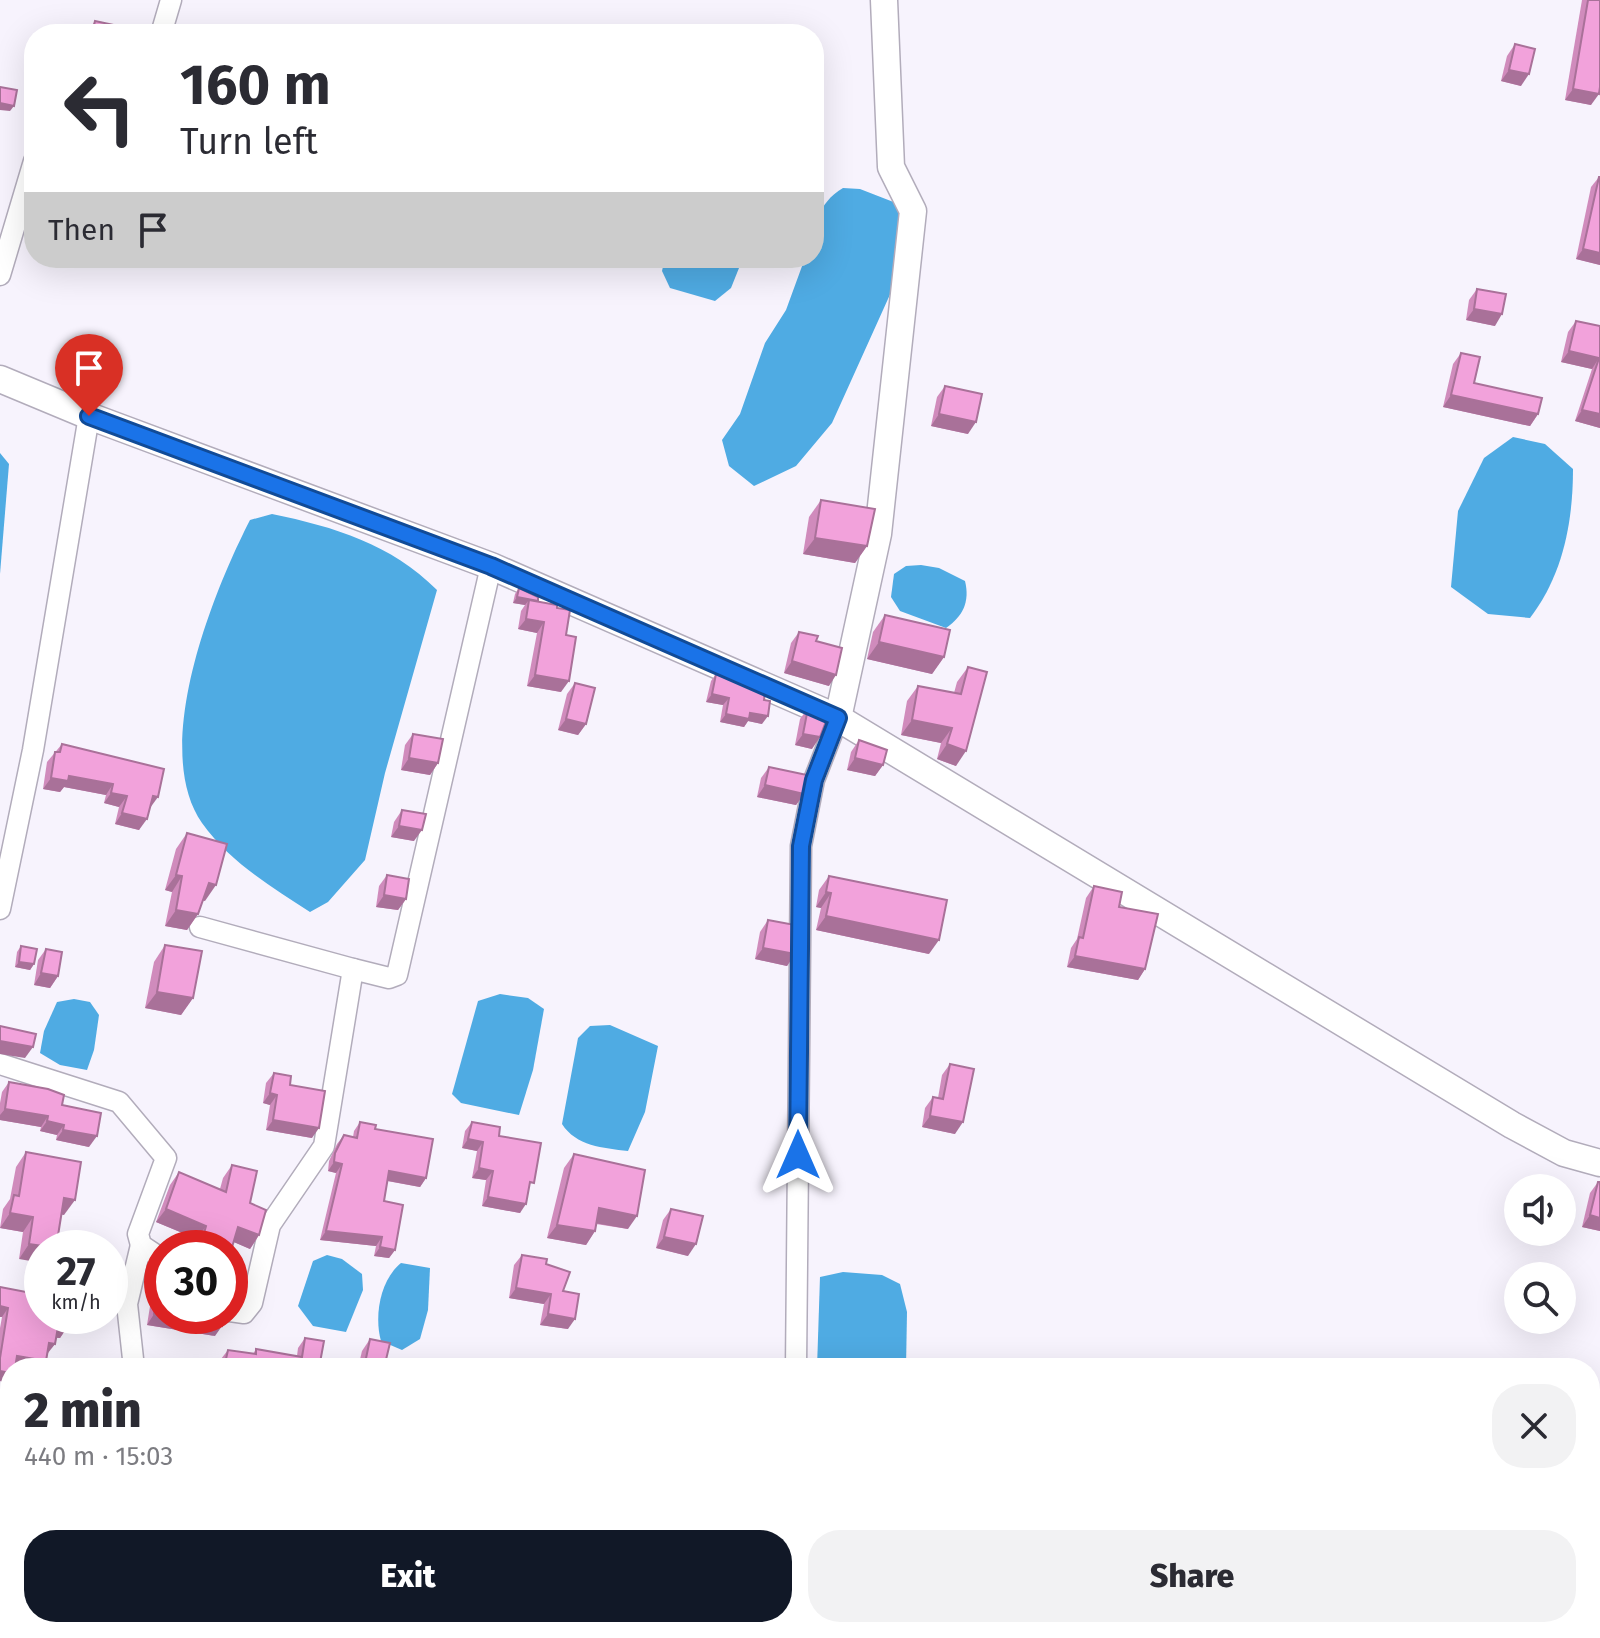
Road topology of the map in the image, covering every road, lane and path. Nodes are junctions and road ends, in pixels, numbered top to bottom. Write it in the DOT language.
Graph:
graph roads {
  1 [pos="171,0"];
  2 [pos="884,0"];
  3 [pos="164,24"];
  4 [pos="24,195"];
  5 [pos="0,275"];
  6 [pos="0,379"];
  7 [pos="89,416"];
  8 [pos="491,566"];
  9 [pos="838,718"];
  10 [pos="0,909"];
  11 [pos="200,927"];
  12 [pos="353,969"];
  13 [pos="0,1064"];
  14 [pos="1600,1163"];
  15 [pos="141,1245"];
  16 [pos="144,1247"];
  17 [pos="248,1308"];
  18 [pos="133,1358"];
  19 [pos="796,1358"];
  1 -- 3 [label="street"];
  2 -- 9 [label="street"];
  4 -- 5 [label="street"];
  6 -- 7 [label="street"];
  7 -- 8 [label="street"];
  7 -- 10 [label="street"];
  8 -- 9 [label="street"];
  8 -- 12 [label="street"];
  9 -- 14 [label="street"];
  9 -- 19 [label="street"];
  11 -- 12 [label="street"];
  12 -- 17 [label="street"];
  13 -- 15 [label="street"];
  15 -- 16 [label="street"];
  15 -- 18 [label="street"];
}
